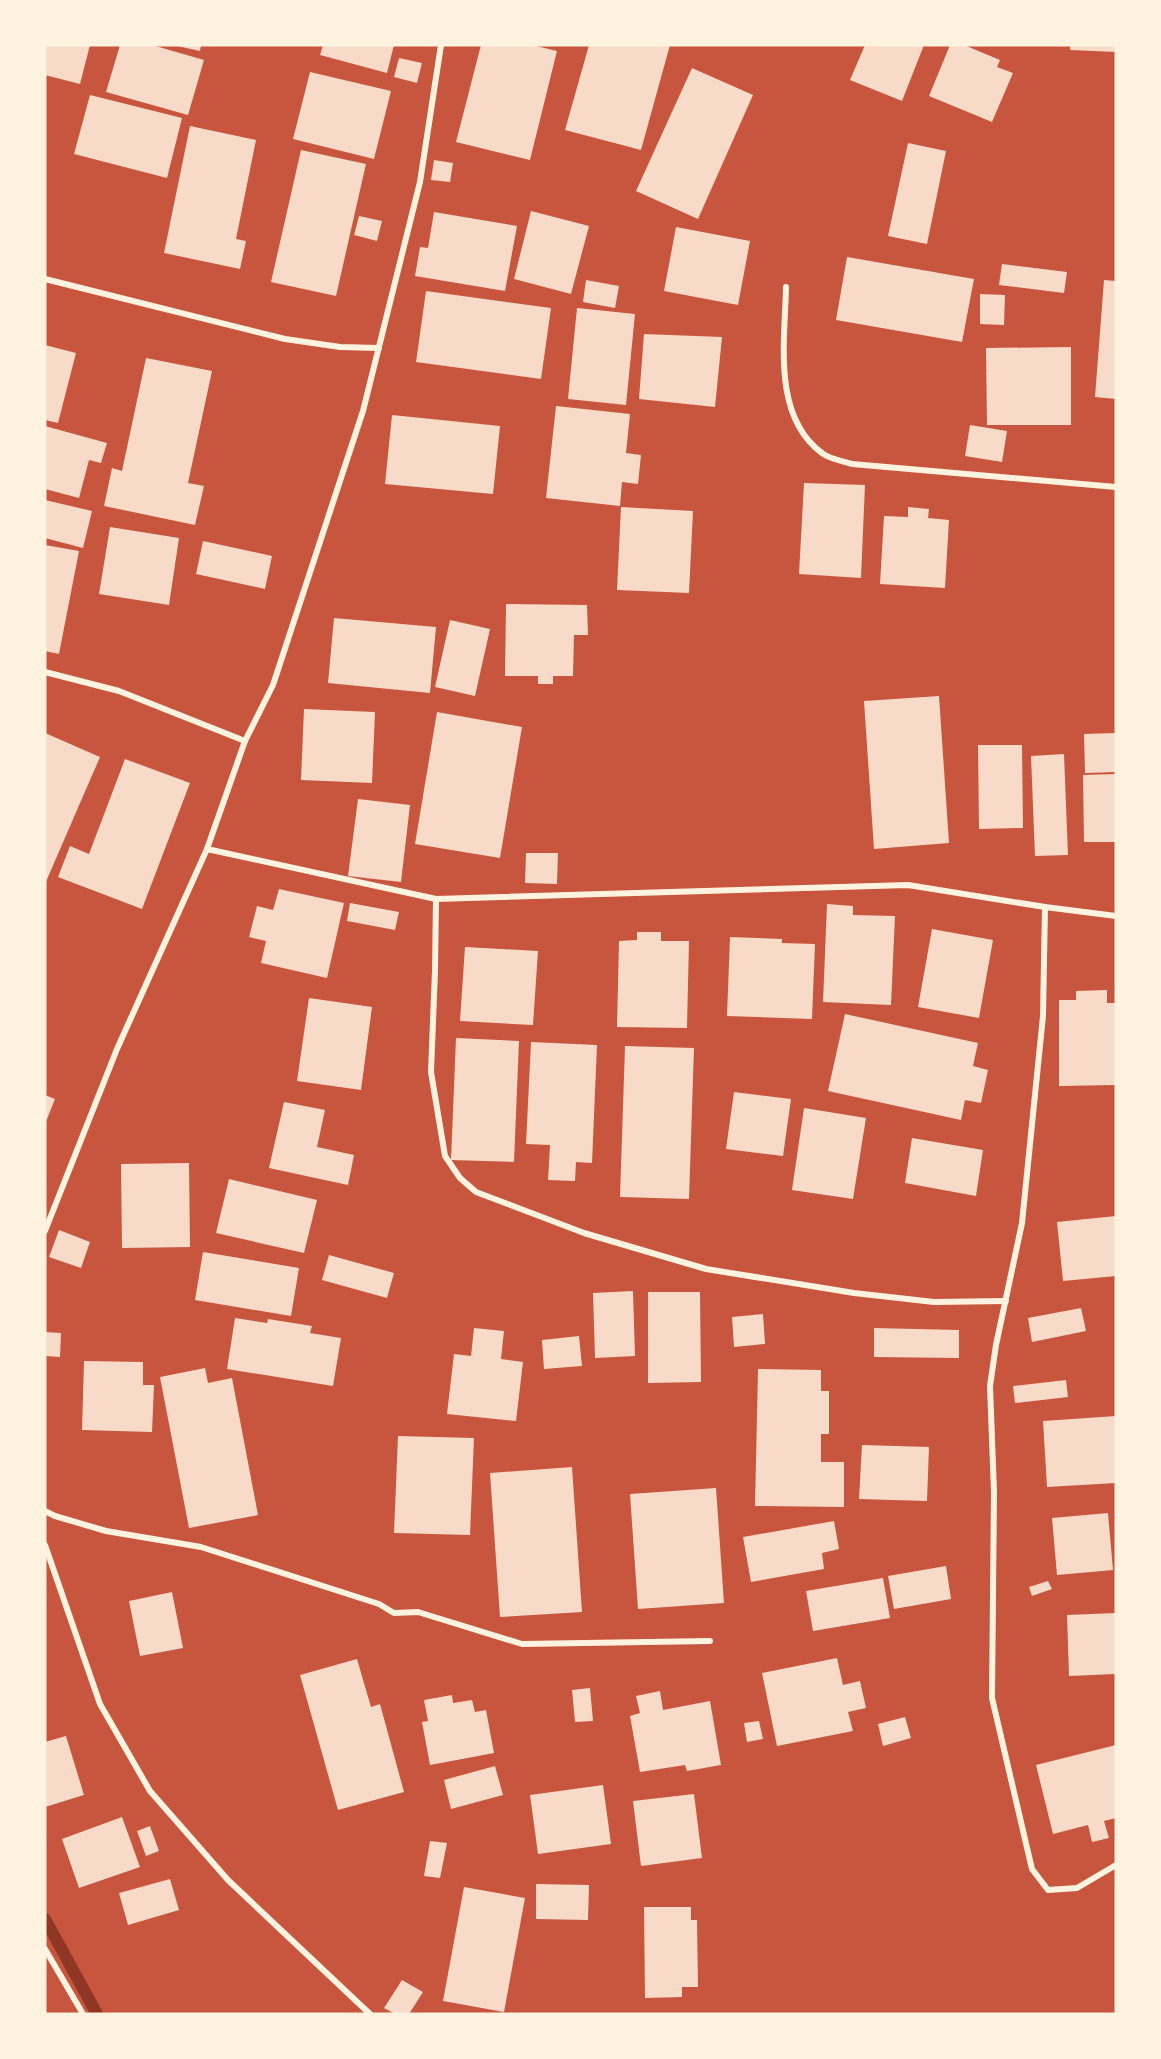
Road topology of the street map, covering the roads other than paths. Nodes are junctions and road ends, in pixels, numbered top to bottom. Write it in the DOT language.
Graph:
graph roads {
  1 [pos="441,45"];
  2 [pos="45,279"];
  3 [pos="786,287"];
  4 [pos="379,348"];
  5 [pos="1116,488"];
  6 [pos="45,672"];
  7 [pos="245,741"];
  8 [pos="207,849"];
  9 [pos="436,899"];
  10 [pos="1045,907"];
  11 [pos="1116,916"];
  12 [pos="45,1230"];
  13 [pos="1006,1301"];
  14 [pos="45,1511"];
  15 [pos="45,1545"];
  16 [pos="710,1641"];
  17 [pos="1116,1865"];
  18 [pos="45,1949"];
  19 [pos="82,2014"];
  20 [pos="370,2014"];
  1 -- 4 [label="street"];
  2 -- 4 [label="street"];
  3 -- 5 [label="street"];
  4 -- 7 [label="street"];
  6 -- 7 [label="street"];
  7 -- 8 [label="street"];
  8 -- 9 [label="street"];
  8 -- 12 [label="street"];
  9 -- 10 [label="street"];
  9 -- 13 [label="street"];
  10 -- 11 [label="street"];
  10 -- 13 [label="street"];
  13 -- 17 [label="street"];
  14 -- 16 [label="street"];
  15 -- 20 [label="street"];
  18 -- 19 [label="street"];
}
